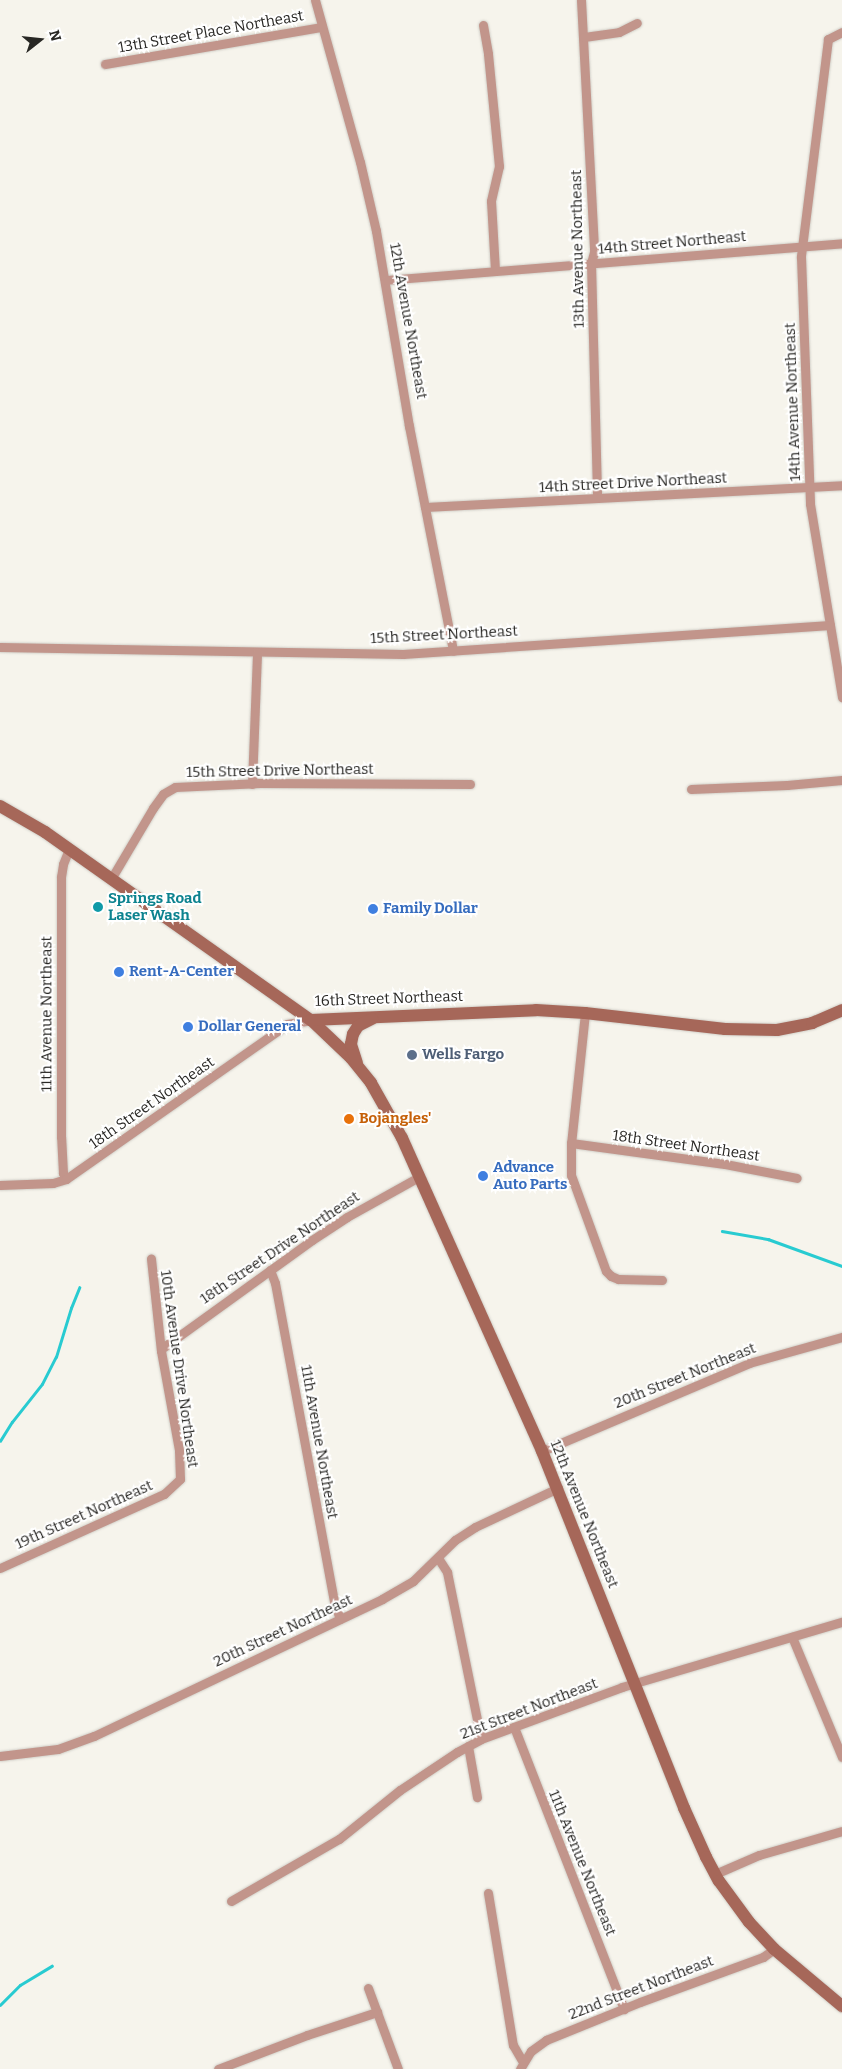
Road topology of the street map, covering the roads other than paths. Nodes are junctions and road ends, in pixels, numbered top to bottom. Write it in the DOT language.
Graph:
graph roads {
  1 [pos="315,0"];
  2 [pos="581,0"];
  3 [pos="637,23"];
  4 [pos="483,25"];
  5 [pos="322,27"];
  6 [pos="842,32"];
  7 [pos="584,37"];
  8 [pos="105,64"];
  9 [pos="842,243"];
  10 [pos="802,246"];
  11 [pos="591,263"];
  12 [pos="495,271"];
  13 [pos="385,280"];
  14 [pos="842,484"];
  15 [pos="810,487"];
  16 [pos="597,498"];
  17 [pos="425,507"];
  18 [pos="830,625"];
  19 [pos="0,647"];
  20 [pos="453,651"];
  21 [pos="257,652"];
  22 [pos="842,697"];
  23 [pos="842,780"];
  24 [pos="252,784"];
  25 [pos="470,784"];
  26 [pos="691,789"];
  27 [pos="0,806"];
  28 [pos="70,849"];
  29 [pos="111,879"];
  30 [pos="842,1010"];
  31 [pos="585,1013"];
  32 [pos="374,1018"];
  33 [pos="311,1020"];
  34 [pos="358,1067"];
  35 [pos="571,1143"];
  36 [pos="419,1177"];
  37 [pos="797,1178"];
  38 [pos="66,1179"];
  39 [pos="0,1185"];
  40 [pos="151,1259"];
  41 [pos="270,1270"];
  42 [pos="662,1280"];
  43 [pos="842,1337"];
  44 [pos="161,1348"];
  45 [pos="542,1451"];
  46 [pos="178,1483"];
  47 [pos="558,1488"];
  48 [pos="438,1558"];
  49 [pos="0,1568"];
  50 [pos="340,1619"];
  51 [pos="842,1622"];
  52 [pos="792,1637"];
  53 [pos="635,1684"];
  54 [pos="514,1727"];
  55 [pos="481,1739"];
  56 [pos="468,1746"];
  57 [pos="0,1756"];
  58 [pos="842,1757"];
  59 [pos="477,1797"];
  60 [pos="842,1831"];
  61 [pos="715,1874"];
  62 [pos="488,1893"];
  63 [pos="230,1900"];
  64 [pos="774,1949"];
  65 [pos="368,1988"];
  66 [pos="842,2006"];
  67 [pos="624,2009"];
  68 [pos="377,2012"];
  69 [pos="522,2066"];
  70 [pos="218,2069"];
  71 [pos="398,2069"];
  1 -- 5 [label="street, 12th Avenue Northeast"];
  2 -- 7 [label="street, 13th Avenue Northeast"];
  3 -- 7 [label="street"];
  4 -- 12 [label="street"];
  5 -- 8 [label="street, 13th Street Place Northeast"];
  5 -- 13 [label="street, 12th Avenue Northeast"];
  6 -- 10 [label="street, 14th Avenue Northeast"];
  7 -- 11 [label="street, 13th Avenue Northeast"];
  9 -- 10 [label="street, 14th Street Northeast"];
  10 -- 11 [label="street, 14th Street Northeast"];
  10 -- 15 [label="street, 14th Avenue Northeast"];
  11 -- 12 [label="street, 14th Street Northeast"];
  11 -- 16 [label="street, 13th Avenue Northeast"];
  12 -- 13 [label="street, 14th Street Northeast"];
  13 -- 17 [label="street, 12th Avenue Northeast"];
  14 -- 15 [label="street, 14th Street Drive Northeast"];
  15 -- 16 [label="street, 14th Street Drive Northeast"];
  15 -- 18 [label="street, 14th Avenue Northeast"];
  16 -- 17 [label="street, 14th Street Drive Northeast"];
  17 -- 20 [label="street, 12th Avenue Northeast"];
  18 -- 20 [label="street, 15th Street Northeast"];
  18 -- 22 [label="street, 14th Avenue Northeast"];
  19 -- 21 [label="street, 15th Street Northeast"];
  20 -- 21 [label="street, 15th Street Northeast"];
  21 -- 24 [label="street"];
  23 -- 26 [label="street"];
  24 -- 25 [label="street, 15th Street Drive Northeast"];
  24 -- 29 [label="street, 15th Street Drive Northeast"];
  27 -- 28 [label="main road, 16th Street Northeast"];
  28 -- 29 [label="main road, 16th Street Northeast"];
  28 -- 38 [label="street, 11th Avenue Northeast"];
  29 -- 33 [label="main road, 16th Street Northeast"];
  30 -- 31 [label="main road, 16th Street Northeast"];
  31 -- 32 [label="main road, 16th Street Northeast"];
  31 -- 35 [label="street"];
  32 -- 33 [label="main road, 16th Street Northeast"];
  32 -- 34 [label="main road"];
  33 -- 34 [label="main road, 12th Avenue Northeast"];
  33 -- 38 [label="street, 18th Street Northeast"];
  34 -- 36 [label="main road, 12th Avenue Northeast"];
  35 -- 37 [label="street, 18th Street Northeast"];
  35 -- 42 [label="street"];
  36 -- 41 [label="street, 18th Street Drive Northeast"];
  36 -- 45 [label="main road, 12th Avenue Northeast"];
  38 -- 39 [label="street, 18th Street Northeast"];
  40 -- 44 [label="street, 10th Avenue Drive Northeast"];
  41 -- 44 [label="street, 18th Street Drive Northeast"];
  41 -- 50 [label="street, 11th Avenue Northeast"];
  43 -- 45 [label="street, 20th Street Northeast"];
  44 -- 46 [label="street, 10th Avenue Drive Northeast"];
  45 -- 47 [label="main road, 12th Avenue Northeast"];
  46 -- 49 [label="street, 19th Street Northeast"];
  47 -- 48 [label="street, 20th Street Northeast"];
  47 -- 53 [label="main road, 12th Avenue Northeast"];
  48 -- 50 [label="street, 20th Street Northeast"];
  48 -- 55 [label="street"];
  50 -- 57 [label="street, 20th Street Northeast"];
  51 -- 52 [label="street, 21st Street Northeast"];
  52 -- 53 [label="street, 21st Street Northeast"];
  52 -- 58 [label="street"];
  53 -- 54 [label="street, 21st Street Northeast"];
  53 -- 61 [label="main road, 12th Avenue Northeast"];
  54 -- 55 [label="street, 21st Street Northeast"];
  54 -- 67 [label="street, 11th Avenue Northeast"];
  55 -- 56 [label="street, 21st Street Northeast"];
  56 -- 59 [label="street"];
  56 -- 63 [label="street, 21st Street Northeast"];
  60 -- 61 [label="street"];
  61 -- 64 [label="main road, 12th Avenue Northeast"];
  62 -- 69 [label="street"];
  64 -- 66 [label="main road, 12th Avenue Northeast"];
  64 -- 67 [label="street, 22nd Street Northeast"];
  65 -- 68 [label="street"];
  67 -- 69 [label="street, 22nd Street Northeast"];
  68 -- 70 [label="street"];
  68 -- 71 [label="street"];
}
